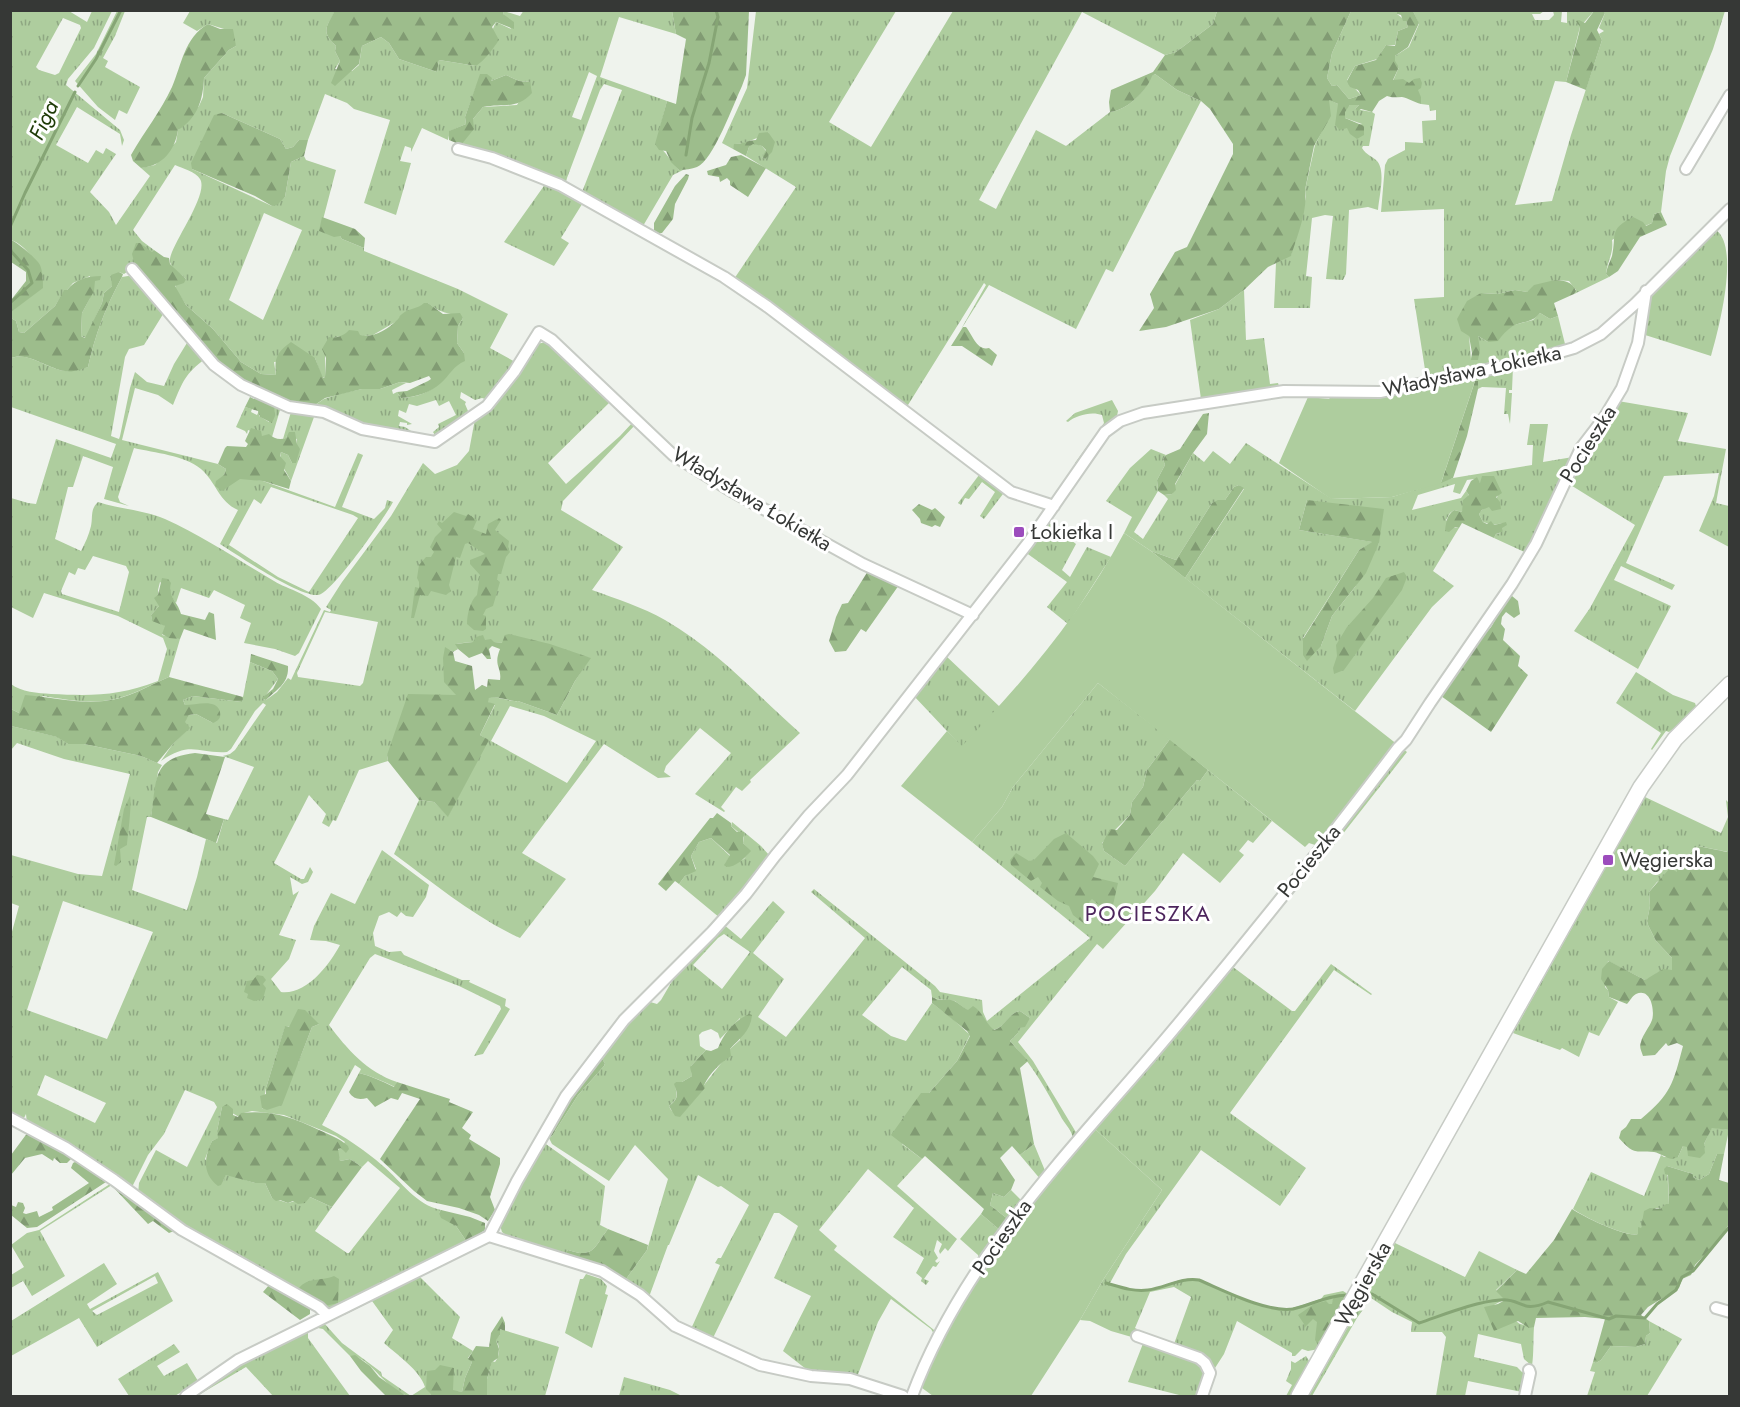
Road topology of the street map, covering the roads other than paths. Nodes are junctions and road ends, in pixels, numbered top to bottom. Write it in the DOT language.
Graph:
graph roads {
  1 [pos="1730,95"];
  2 [pos="458,149"];
  3 [pos="1686,169"];
  4 [pos="1730,209"];
  5 [pos="132,269"];
  6 [pos="1646,291"];
  7 [pos="1054,506"];
  8 [pos="973,615"];
  9 [pos="1730,684"];
  10 [pos="10,1118"];
  11 [pos="489,1236"];
  12 [pos="1716,1308"];
  13 [pos="1730,1312"];
  14 [pos="327,1315"];
  15 [pos="1137,1336"];
  16 [pos="1529,1370"];
  17 [pos="186,1396"];
  18 [pos="903,1396"];
  19 [pos="912,1396"];
  20 [pos="1202,1396"];
  21 [pos="1299,1396"];
  22 [pos="1525,1396"];
  1 -- 3 [label="street"];
  2 -- 7 [label="street"];
  4 -- 6 [label="street, Władysława Łokietka"];
  5 -- 8 [label="street, Władysława Łokietka"];
  6 -- 7 [label="street, Władysława Łokietka"];
  6 -- 19 [label="street, Pocieszka"];
  7 -- 8 [label="street, Władysława Łokietka"];
  8 -- 11 [label="street, Władysława Łokietka"];
  9 -- 21 [label="main road, Węgierska"];
  10 -- 14 [label="street"];
  11 -- 14 [label="street"];
  11 -- 18 [label="street"];
  12 -- 13 [label="street"];
  14 -- 17 [label="street"];
  15 -- 20 [label="street"];
  16 -- 22 [label="street"];
}
